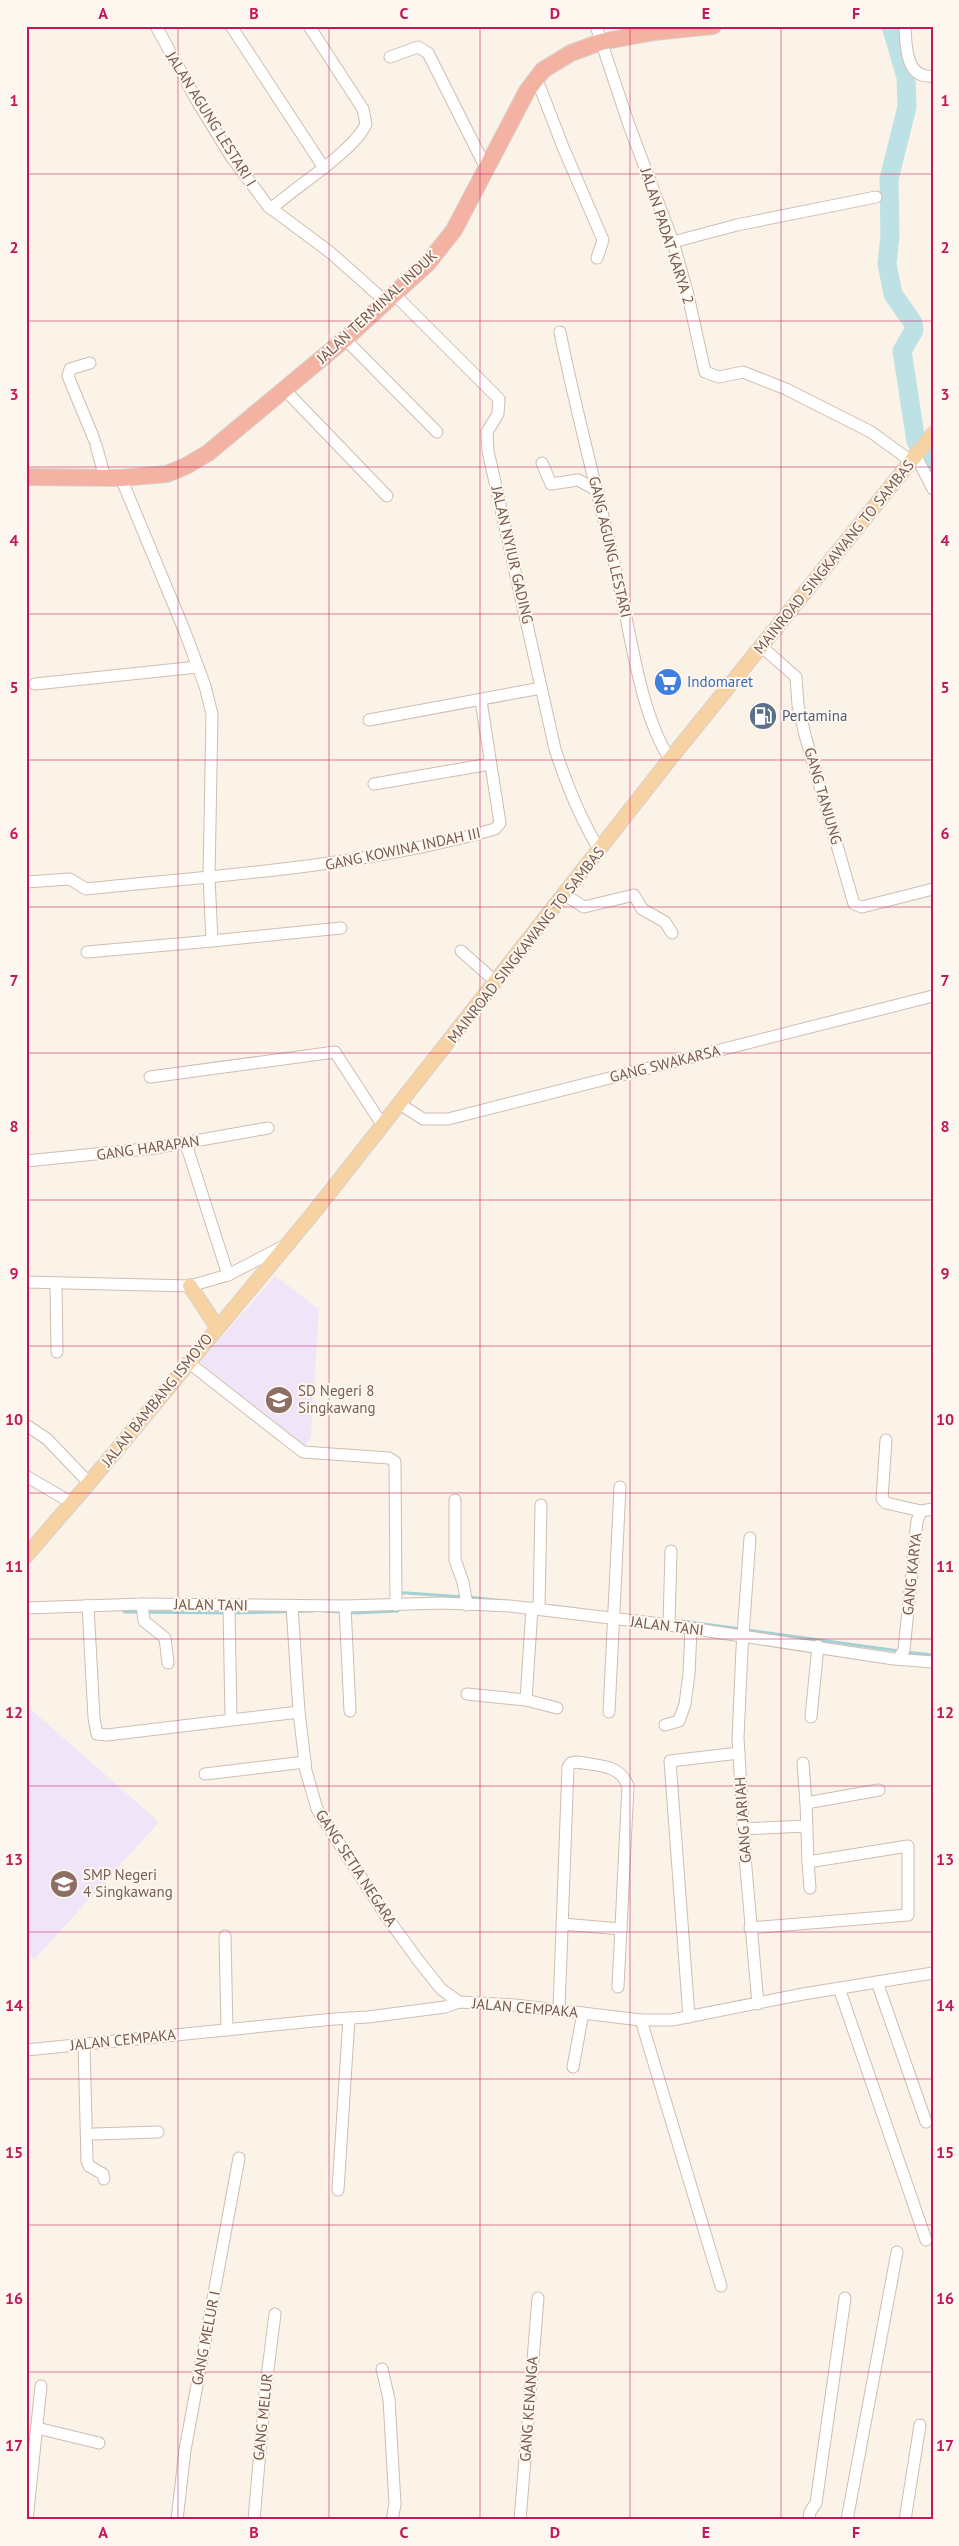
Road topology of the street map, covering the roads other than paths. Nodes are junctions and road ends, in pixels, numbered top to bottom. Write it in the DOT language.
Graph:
graph roads {
  1 [pos="156,26"];
  2 [pos="231,26"];
  3 [pos="310,26"];
  4 [pos="713,26"];
  5 [pos="904,26"];
  6 [pos="598,34"];
  7 [pos="390,58"];
  8 [pos="933,76"];
  9 [pos="536,77"];
  10 [pos="324,168"];
  11 [pos="486,168"];
  12 [pos="876,197"];
  13 [pos="271,209"];
  14 [pos="672,242"];
  15 [pos="597,258"];
  16 [pos="390,299"];
  17 [pos="560,332"];
  18 [pos="345,339"];
  19 [pos="90,363"];
  20 [pos="285,390"];
  21 [pos="437,432"];
  22 [pos="933,434"];
  23 [pos="917,454"];
  24 [pos="542,463"];
  25 [pos="26,477"];
  26 [pos="113,478"];
  27 [pos="933,489"];
  28 [pos="598,491"];
  29 [pos="387,496"];
  30 [pos="761,646"];
  31 [pos="198,667"];
  32 [pos="30,684"];
  33 [pos="541,688"];
  34 [pos="481,701"];
  35 [pos="369,720"];
  36 [pos="670,759"];
  37 [pos="490,764"];
  38 [pos="374,784"];
  39 [pos="600,850"];
  40 [pos="209,877"];
  41 [pos="26,882"];
  42 [pos="933,889"];
  43 [pos="568,897"];
  44 [pos="341,928"];
  45 [pos="672,934"];
  46 [pos="212,941"];
  47 [pos="461,951"];
  48 [pos="87,952"];
  49 [pos="496,982"];
  50 [pos="933,996"];
  51 [pos="150,1077"];
  52 [pos="406,1109"];
  53 [pos="383,1126"];
  54 [pos="268,1128"];
  55 [pos="186,1144"];
  56 [pos="26,1161"];
  57 [pos="288,1244"];
  58 [pos="228,1274"];
  59 [pos="26,1282"];
  60 [pos="56,1283"];
  61 [pos="190,1286"];
  62 [pos="217,1327"];
  63 [pos="57,1352"];
  64 [pos="188,1362"];
  65 [pos="26,1425"];
  66 [pos="886,1440"];
  67 [pos="26,1476"];
  68 [pos="89,1484"];
  69 [pos="620,1487"];
  70 [pos="455,1500"];
  71 [pos="72,1503"];
  72 [pos="541,1505"];
  73 [pos="927,1510"];
  74 [pos="750,1538"];
  75 [pos="671,1551"];
  76 [pos="26,1556"];
  77 [pos="397,1601"];
  78 [pos="88,1605"];
  79 [pos="468,1605"];
  80 [pos="345,1606"];
  81 [pos="26,1608"];
  82 [pos="536,1609"];
  83 [pos="142,1610"];
  84 [pos="229,1613"];
  85 [pos="292,1613"];
  86 [pos="615,1613"];
  87 [pos="669,1622"];
  88 [pos="691,1629"];
  89 [pos="743,1631"];
  90 [pos="818,1646"];
  91 [pos="900,1654"];
  92 [pos="933,1662"];
  93 [pos="168,1663"];
  94 [pos="467,1694"];
  95 [pos="526,1700"];
  96 [pos="557,1708"];
  97 [pos="350,1711"];
  98 [pos="299,1712"];
  99 [pos="609,1712"];
  100 [pos="811,1717"];
  101 [pos="231,1719"];
  102 [pos="665,1725"];
  103 [pos="739,1753"];
  104 [pos="305,1762"];
  105 [pos="803,1763"];
  106 [pos="205,1774"];
  107 [pos="879,1790"];
  108 [pos="806,1803"];
  109 [pos="807,1826"];
  110 [pos="743,1829"];
  111 [pos="808,1862"];
  112 [pos="810,1888"];
  113 [pos="562,1924"];
  114 [pos="750,1928"];
  115 [pos="621,1929"];
  116 [pos="225,1936"];
  117 [pos="933,1973"];
  118 [pos="877,1982"];
  119 [pos="618,1987"];
  120 [pos="839,1988"];
  121 [pos="459,2002"];
  122 [pos="758,2004"];
  123 [pos="559,2009"];
  124 [pos="583,2014"];
  125 [pos="689,2017"];
  126 [pos="349,2018"];
  127 [pos="641,2020"];
  128 [pos="227,2024"];
  129 [pos="84,2044"];
  130 [pos="26,2050"];
  131 [pos="573,2068"];
  132 [pos="926,2122"];
  133 [pos="158,2132"];
  134 [pos="94,2134"];
  135 [pos="239,2158"];
  136 [pos="104,2179"];
  137 [pos="338,2190"];
  138 [pos="926,2240"];
  139 [pos="897,2252"];
  140 [pos="721,2286"];
  141 [pos="538,2298"];
  142 [pos="845,2298"];
  143 [pos="275,2314"];
  144 [pos="382,2369"];
  145 [pos="41,2386"];
  146 [pos="920,2425"];
  147 [pos="37,2428"];
  148 [pos="99,2443"];
  149 [pos="27,2520"];
  150 [pos="177,2520"];
  151 [pos="254,2520"];
  152 [pos="392,2520"];
  153 [pos="520,2520"];
  154 [pos="808,2520"];
  155 [pos="847,2520"];
  156 [pos="905,2520"];
  1 -- 13 [label="street, JALAN AGUNG LESTARI I"];
  2 -- 10 [label="street"];
  3 -- 10 [label="street"];
  4 -- 6 [label="highway, JALAN TERMINAL INDUK"];
  5 -- 8 [label="street"];
  6 -- 9 [label="highway, JALAN TERMINAL INDUK"];
  6 -- 14 [label="street, JALAN PADAT KARYA 2"];
  7 -- 11 [label="street"];
  9 -- 11 [label="highway, JALAN TERMINAL INDUK"];
  9 -- 15 [label="street"];
  10 -- 13 [label="street"];
  11 -- 16 [label="highway, JALAN TERMINAL INDUK"];
  12 -- 14 [label="street"];
  13 -- 16 [label="street, JALAN AGUNG LESTARI I"];
  14 -- 23 [label="street, JALAN PADAT KARYA 2"];
  16 -- 18 [label="highway, JALAN TERMINAL INDUK"];
  16 -- 33 [label="street, JALAN NYIUR GADING"];
  17 -- 28 [label="street, GANG AGUNG LESTARI"];
  18 -- 20 [label="highway, JALAN TERMINAL INDUK"];
  18 -- 21 [label="street"];
  19 -- 26 [label="street"];
  20 -- 26 [label="highway, JALAN TERMINAL INDUK"];
  20 -- 29 [label="street"];
  22 -- 23 [label="main road, MAINROAD SINGKAWANG TO SAMBAS"];
  23 -- 27 [label="street"];
  23 -- 30 [label="main road, MAINROAD SINGKAWANG TO SAMBAS"];
  24 -- 28 [label="street"];
  25 -- 26 [label="highway, JALAN TERMINAL INDUK"];
  26 -- 31 [label="street"];
  28 -- 36 [label="street, GANG AGUNG LESTARI"];
  30 -- 36 [label="main road, MAINROAD SINGKAWANG TO SAMBAS"];
  30 -- 42 [label="street, GANG TANJUNG"];
  31 -- 32 [label="street"];
  31 -- 40 [label="street"];
  33 -- 34 [label="street"];
  33 -- 39 [label="street, JALAN NYIUR GADING"];
  34 -- 35 [label="street"];
  34 -- 37 [label="street, GANG KOWINA INDAH III"];
  36 -- 39 [label="main road, MAINROAD SINGKAWANG TO SAMBAS"];
  37 -- 38 [label="street"];
  37 -- 40 [label="street, GANG KOWINA INDAH III"];
  39 -- 43 [label="main road, MAINROAD SINGKAWANG TO SAMBAS"];
  40 -- 41 [label="street, GANG KOWINA INDAH III"];
  40 -- 46 [label="street"];
  43 -- 45 [label="street"];
  43 -- 49 [label="main road, MAINROAD SINGKAWANG TO SAMBAS"];
  44 -- 46 [label="street"];
  46 -- 48 [label="street"];
  47 -- 49 [label="street"];
  49 -- 52 [label="main road, MAINROAD SINGKAWANG TO SAMBAS"];
  50 -- 52 [label="street, GANG SWAKARSA"];
  51 -- 53 [label="street"];
  52 -- 53 [label="main road, MAINROAD SINGKAWANG TO SAMBAS"];
  53 -- 57 [label="main road, MAINROAD SINGKAWANG TO SAMBAS"];
  54 -- 55 [label="street, GANG HARAPAN"];
  55 -- 56 [label="street, GANG HARAPAN"];
  55 -- 58 [label="street"];
  57 -- 58 [label="street, MAINROAD SINGKAWANG TO SAMBAS"];
  57 -- 62 [label="main road, JALAN BAMBANG ISMOYO"];
  58 -- 61 [label="street, MAINROAD SINGKAWANG TO SAMBAS"];
  59 -- 60 [label="street, MAINROAD SINGKAWANG TO SAMBAS"];
  60 -- 61 [label="street, MAINROAD SINGKAWANG TO SAMBAS"];
  60 -- 63 [label="street"];
  61 -- 62 [label="main road"];
  62 -- 64 [label="main road, JALAN BAMBANG ISMOYO"];
  64 -- 68 [label="main road, JALAN BAMBANG ISMOYO"];
  64 -- 77 [label="street"];
  65 -- 68 [label="street"];
  66 -- 73 [label="street"];
  67 -- 71 [label="street"];
  68 -- 71 [label="main road, JALAN BAMBANG ISMOYO"];
  69 -- 86 [label="street"];
  70 -- 79 [label="street"];
  71 -- 76 [label="main road, JALAN BAMBANG ISMOYO"];
  72 -- 82 [label="street"];
  73 -- 91 [label="street, GANG KARYA"];
  74 -- 89 [label="street, GANG JARIAH"];
  75 -- 87 [label="street"];
  77 -- 79 [label="street, JALAN TANI"];
  77 -- 80 [label="street, JALAN TANI"];
  78 -- 81 [label="street, JALAN TANI"];
  78 -- 83 [label="street, JALAN TANI"];
  78 -- 101 [label="street"];
  79 -- 82 [label="street, JALAN TANI"];
  80 -- 85 [label="street, JALAN TANI"];
  80 -- 97 [label="street"];
  82 -- 86 [label="street, JALAN TANI"];
  82 -- 95 [label="street"];
  83 -- 84 [label="street, JALAN TANI"];
  83 -- 93 [label="street"];
  84 -- 85 [label="street, JALAN TANI"];
  84 -- 101 [label="street"];
  85 -- 98 [label="street, GANG SETIA NEGARA"];
  86 -- 87 [label="street, JALAN TANI"];
  86 -- 99 [label="street"];
  87 -- 88 [label="street, JALAN TANI"];
  88 -- 89 [label="street, JALAN TANI"];
  88 -- 102 [label="street"];
  89 -- 90 [label="street, JALAN TANI"];
  89 -- 103 [label="street, GANG JARIAH"];
  90 -- 91 [label="street, JALAN TANI"];
  90 -- 100 [label="street"];
  91 -- 92 [label="street, JALAN TANI"];
  94 -- 95 [label="street"];
  95 -- 96 [label="street"];
  98 -- 101 [label="street"];
  98 -- 104 [label="street, GANG SETIA NEGARA"];
  103 -- 110 [label="street, GANG JARIAH"];
  103 -- 125 [label="street"];
  104 -- 106 [label="street"];
  104 -- 121 [label="street, GANG SETIA NEGARA"];
  105 -- 108 [label="street"];
  107 -- 108 [label="street"];
  108 -- 109 [label="street"];
  109 -- 110 [label="street"];
  109 -- 111 [label="street"];
  110 -- 114 [label="street, GANG JARIAH"];
  111 -- 112 [label="street"];
  111 -- 114 [label="street"];
  113 -- 115 [label="street"];
  113 -- 115 [label="street"];
  113 -- 123 [label="street"];
  114 -- 122 [label="street, GANG JARIAH"];
  115 -- 119 [label="street"];
  116 -- 128 [label="street"];
  117 -- 118 [label="street, JALAN CEMPAKA"];
  118 -- 120 [label="street, JALAN CEMPAKA"];
  118 -- 132 [label="street"];
  120 -- 122 [label="street, JALAN CEMPAKA"];
  120 -- 138 [label="street"];
  121 -- 123 [label="street, JALAN CEMPAKA"];
  121 -- 126 [label="street, JALAN CEMPAKA"];
  122 -- 125 [label="street, JALAN CEMPAKA"];
  123 -- 124 [label="street, JALAN CEMPAKA"];
  124 -- 127 [label="street, JALAN CEMPAKA"];
  124 -- 131 [label="street"];
  125 -- 127 [label="street, JALAN CEMPAKA"];
  126 -- 128 [label="street, JALAN CEMPAKA"];
  126 -- 137 [label="street"];
  127 -- 140 [label="street"];
  128 -- 129 [label="street, JALAN CEMPAKA"];
  129 -- 130 [label="street, JALAN CEMPAKA"];
  129 -- 136 [label="street"];
  133 -- 134 [label="street"];
  135 -- 150 [label="street, GANG MELUR I"];
  139 -- 155 [label="street"];
  141 -- 153 [label="street, GANG KENANGA"];
  142 -- 154 [label="street"];
  143 -- 151 [label="street, GANG MELUR"];
  144 -- 152 [label="street"];
  145 -- 147 [label="street"];
  146 -- 156 [label="street"];
  147 -- 148 [label="street"];
  147 -- 149 [label="street"];
}
